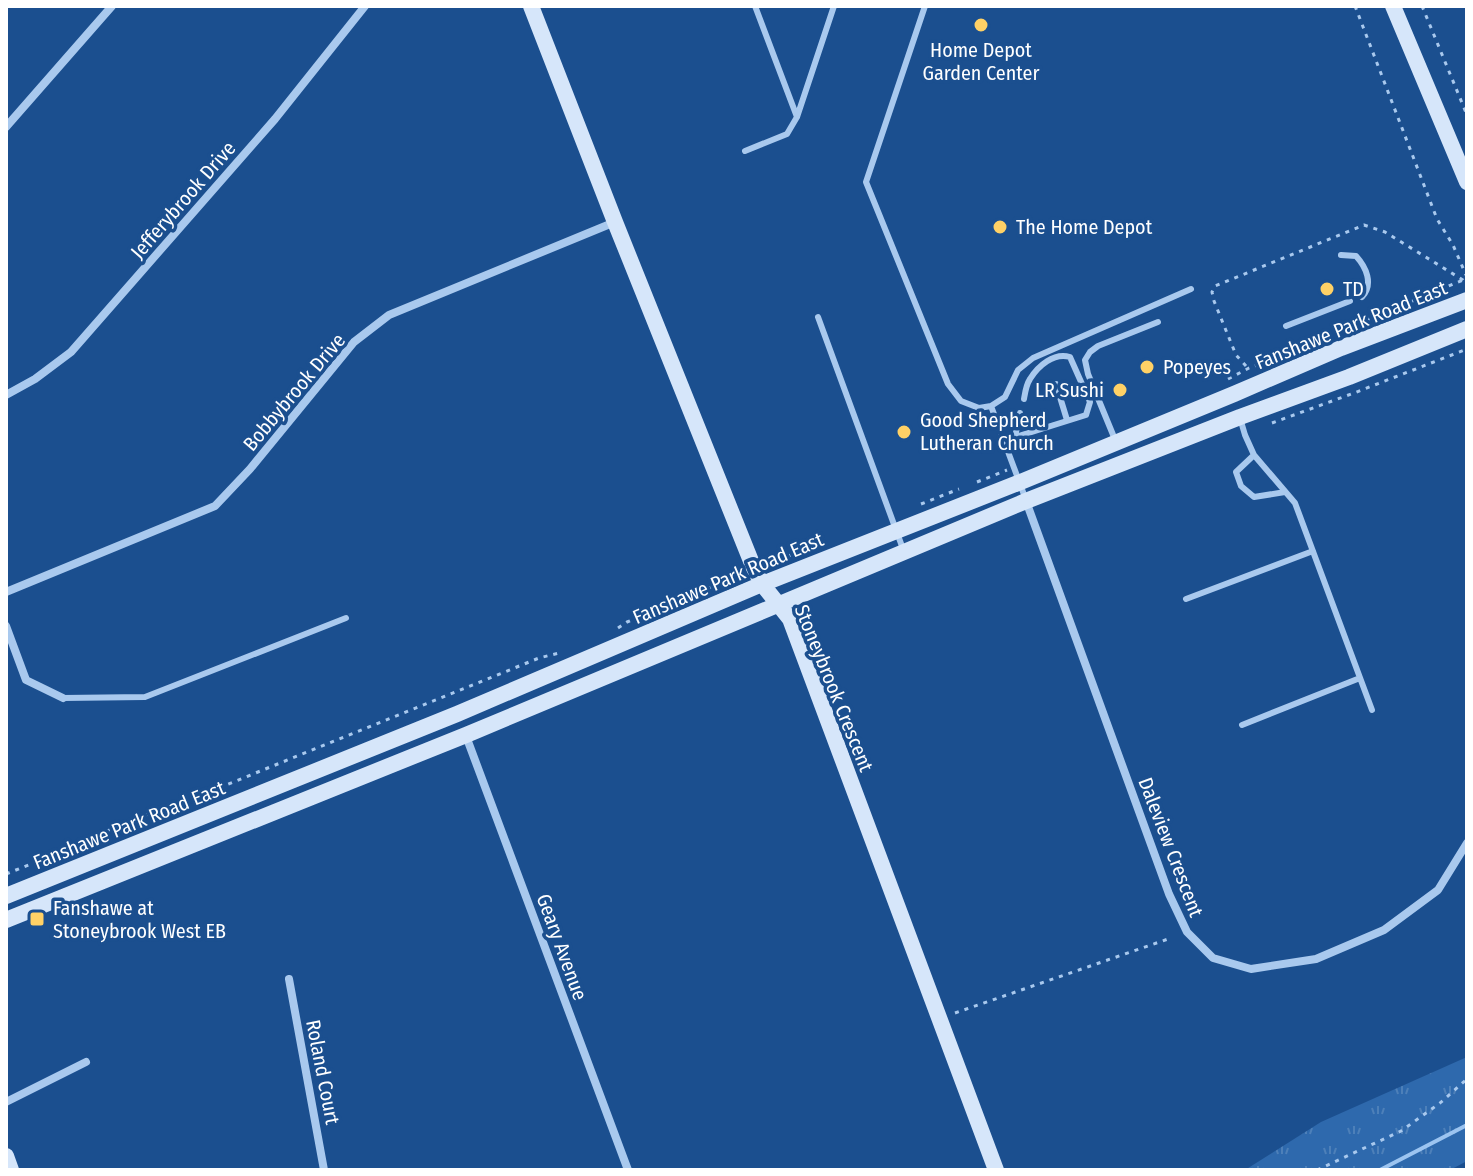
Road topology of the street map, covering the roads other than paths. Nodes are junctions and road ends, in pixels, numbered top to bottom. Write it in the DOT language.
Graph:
graph roads {
  1 [pos="112,6"];
  2 [pos="365,6"];
  3 [pos="531,6"];
  4 [pos="755,6"];
  5 [pos="834,6"];
  6 [pos="925,6"];
  7 [pos="1393,6"];
  8 [pos="797,117"];
  9 [pos="6,127"];
  10 [pos="745,151"];
  11 [pos="1467,182"];
  12 [pos="615,222"];
  13 [pos="1341,255"];
  14 [pos="1191,289"];
  15 [pos="1362,297"];
  16 [pos="1467,300"];
  17 [pos="1350,301"];
  18 [pos="818,317"];
  19 [pos="1158,322"];
  20 [pos="1286,326"];
  21 [pos="1467,329"];
  22 [pos="1056,384"];
  23 [pos="6,395"];
  24 [pos="1024,399"];
  25 [pos="991,406"];
  26 [pos="1020,413"];
  27 [pos="1240,417"];
  28 [pos="1067,420"];
  29 [pos="1015,437"];
  30 [pos="1003,441"];
  31 [pos="1116,443"];
  32 [pos="1254,455"];
  33 [pos="1018,483"];
  34 [pos="1285,492"];
  35 [pos="1026,501"];
  36 [pos="895,530"];
  37 [pos="1313,551"];
  38 [pos="904,552"];
  39 [pos="762,584"];
  40 [pos="6,592"];
  41 [pos="1186,599"];
  42 [pos="779,603"];
  43 [pos="346,618"];
  44 [pos="6,626"];
  45 [pos="1360,678"];
  46 [pos="63,698"];
  47 [pos="1372,710"];
  48 [pos="1242,725"];
  49 [pos="466,735"];
  50 [pos="1467,843"];
  51 [pos="6,896"];
  52 [pos="6,920"];
  53 [pos="289,979"];
  54 [pos="86,1062"];
  55 [pos="6,1102"];
  56 [pos="6,1156"];
  57 [pos="11,1170"];
  58 [pos="324,1170"];
  59 [pos="628,1170"];
  60 [pos="996,1170"];
  1 -- 9 [label="street"];
  2 -- 23 [label="street, Jefferybrook Drive"];
  3 -- 12 [label="main road, Stoneybrook Crescent"];
  4 -- 8 [label="lane"];
  5 -- 8 [label="lane"];
  6 -- 25 [label="lane"];
  7 -- 11 [label="main road"];
  8 -- 10 [label="lane"];
  12 -- 39 [label="main road, Stoneybrook Crescent"];
  12 -- 40 [label="street, Bobbybrook Drive"];
  13 -- 15 [label="lane"];
  14 -- 25 [label="lane"];
  16 -- 31 [label="main road, Fanshawe Park Road East"];
  17 -- 20 [label="lane"];
  18 -- 36 [label="lane"];
  19 -- 31 [label="lane"];
  21 -- 27 [label="main road"];
  22 -- 28 [label="lane"];
  24 -- 28 [label="lane"];
  25 -- 30 [label="lane"];
  26 -- 29 [label="lane"];
  27 -- 32 [label="lane"];
  27 -- 35 [label="main road"];
  28 -- 29 [label="lane"];
  29 -- 30 [label="lane"];
  30 -- 33 [label="lane"];
  31 -- 33 [label="main road, Fanshawe Park Road East"];
  32 -- 34 [label="lane"];
  32 -- 34 [label="lane"];
  33 -- 35 [label="lane"];
  33 -- 36 [label="main road, Fanshawe Park Road East"];
  34 -- 37 [label="lane"];
  35 -- 38 [label="main road"];
  35 -- 50 [label="street, Daleview Crescent"];
  36 -- 38 [label="lane"];
  36 -- 39 [label="main road, Fanshawe Park Road East"];
  37 -- 41 [label="lane"];
  37 -- 45 [label="lane"];
  38 -- 42 [label="main road"];
  39 -- 42 [label="main road, Stoneybrook Crescent"];
  39 -- 51 [label="main road, Fanshawe Park Road East"];
  42 -- 49 [label="main road"];
  42 -- 60 [label="main road, Stoneybrook Crescent"];
  43 -- 46 [label="lane"];
  44 -- 46 [label="street"];
  45 -- 47 [label="lane"];
  45 -- 48 [label="lane"];
  49 -- 52 [label="main road"];
  49 -- 59 [label="street, Geary Avenue"];
  53 -- 58 [label="street, Roland Court"];
  54 -- 55 [label="street"];
  56 -- 57 [label="main road"];
}
